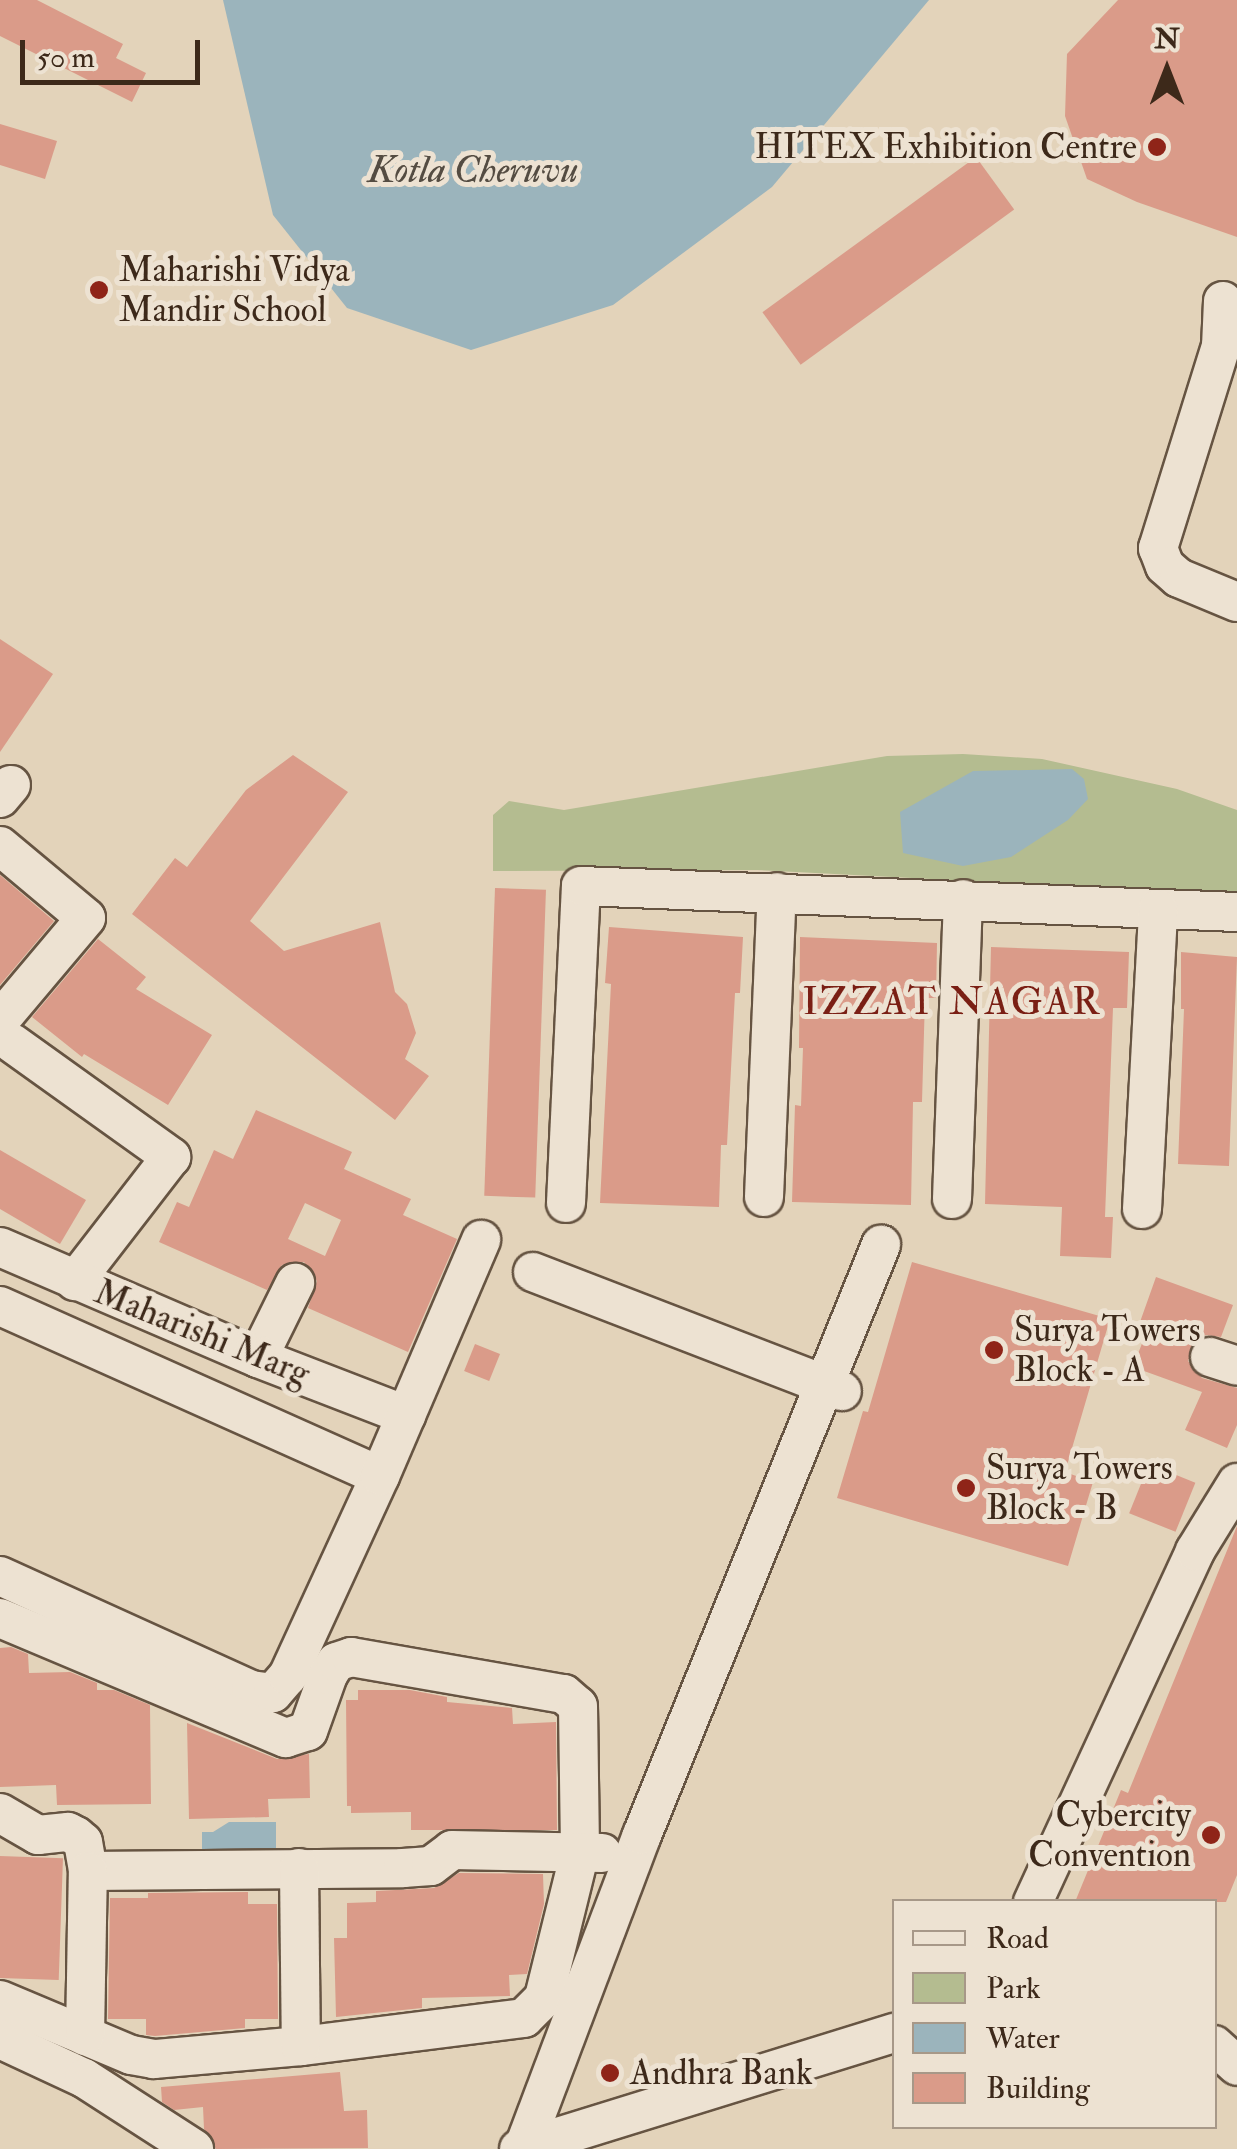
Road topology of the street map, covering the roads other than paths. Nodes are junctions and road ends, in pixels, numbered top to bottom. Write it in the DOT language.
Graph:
graph roads {
  1 [pos="1224,302"];
  2 [pos="1237,602"];
  3 [pos="0,846"];
  4 [pos="778,892"];
  5 [pos="964,899"];
  6 [pos="1158,908"];
  7 [pos="1237,912"];
  8 [pos="6,1032"];
  9 [pos="764,1198"];
  10 [pos="952,1199"];
  11 [pos="566,1204"];
  12 [pos="1142,1209"];
  13 [pos="481,1240"];
  14 [pos="881,1245"];
  15 [pos="0,1247"];
  16 [pos="533,1272"];
  17 [pos="75,1281"];
  18 [pos="294,1283"];
  19 [pos="0,1306"];
  20 [pos="145,1311"];
  21 [pos="258,1358"];
  22 [pos="122,1360"];
  23 [pos="834,1387"];
  24 [pos="406,1415"];
  25 [pos="380,1476"];
  26 [pos="1237,1483"];
  27 [pos="0,1576"];
  28 [pos="0,1618"];
  29 [pos="0,1812"];
  30 [pos="580,1842"];
  31 [pos="639,1844"];
  32 [pos="299,1868"];
  33 [pos="88,1871"];
  34 [pos="1034,1899"];
  35 [pos="0,2000"];
  36 [pos="892,2035"];
  37 [pos="85,2036"];
  38 [pos="0,2039"];
  39 [pos="301,2046"];
  40 [pos="1217,2048"];
  41 [pos="1237,2066"];
  42 [pos="599,2136"];
  43 [pos="521,2148"];
  44 [pos="194,2149"];
  1 -- 2 [label="street"];
  3 -- 8 [label="street"];
  4 -- 5 [label="street"];
  4 -- 9 [label="street"];
  4 -- 11 [label="street"];
  5 -- 6 [label="street"];
  5 -- 10 [label="street"];
  6 -- 7 [label="street"];
  6 -- 12 [label="street"];
  8 -- 17 [label="street"];
  13 -- 24 [label="street"];
  14 -- 23 [label="street"];
  15 -- 17 [label="street, Maharishi Marg"];
  16 -- 23 [label="street"];
  17 -- 20 [label="street, Maharishi Marg"];
  18 -- 21 [label="street"];
  19 -- 22 [label="street"];
  20 -- 21 [label="street, Maharishi Marg"];
  20 -- 22 [label="street"];
  21 -- 24 [label="street, Maharishi Marg"];
  22 -- 25 [label="street"];
  23 -- 31 [label="street"];
  24 -- 25 [label="street"];
  25 -- 27 [label="street"];
  26 -- 34 [label="street"];
  28 -- 30 [label="street"];
  29 -- 33 [label="street"];
  30 -- 31 [label="street"];
  30 -- 32 [label="street"];
  30 -- 39 [label="street"];
  31 -- 43 [label="street"];
  32 -- 33 [label="street"];
  32 -- 39 [label="street"];
  33 -- 37 [label="street"];
  35 -- 37 [label="street"];
  36 -- 42 [label="street"];
  37 -- 39 [label="street"];
  38 -- 44 [label="street"];
  40 -- 41 [label="street"];
  42 -- 43 [label="street"];
}
